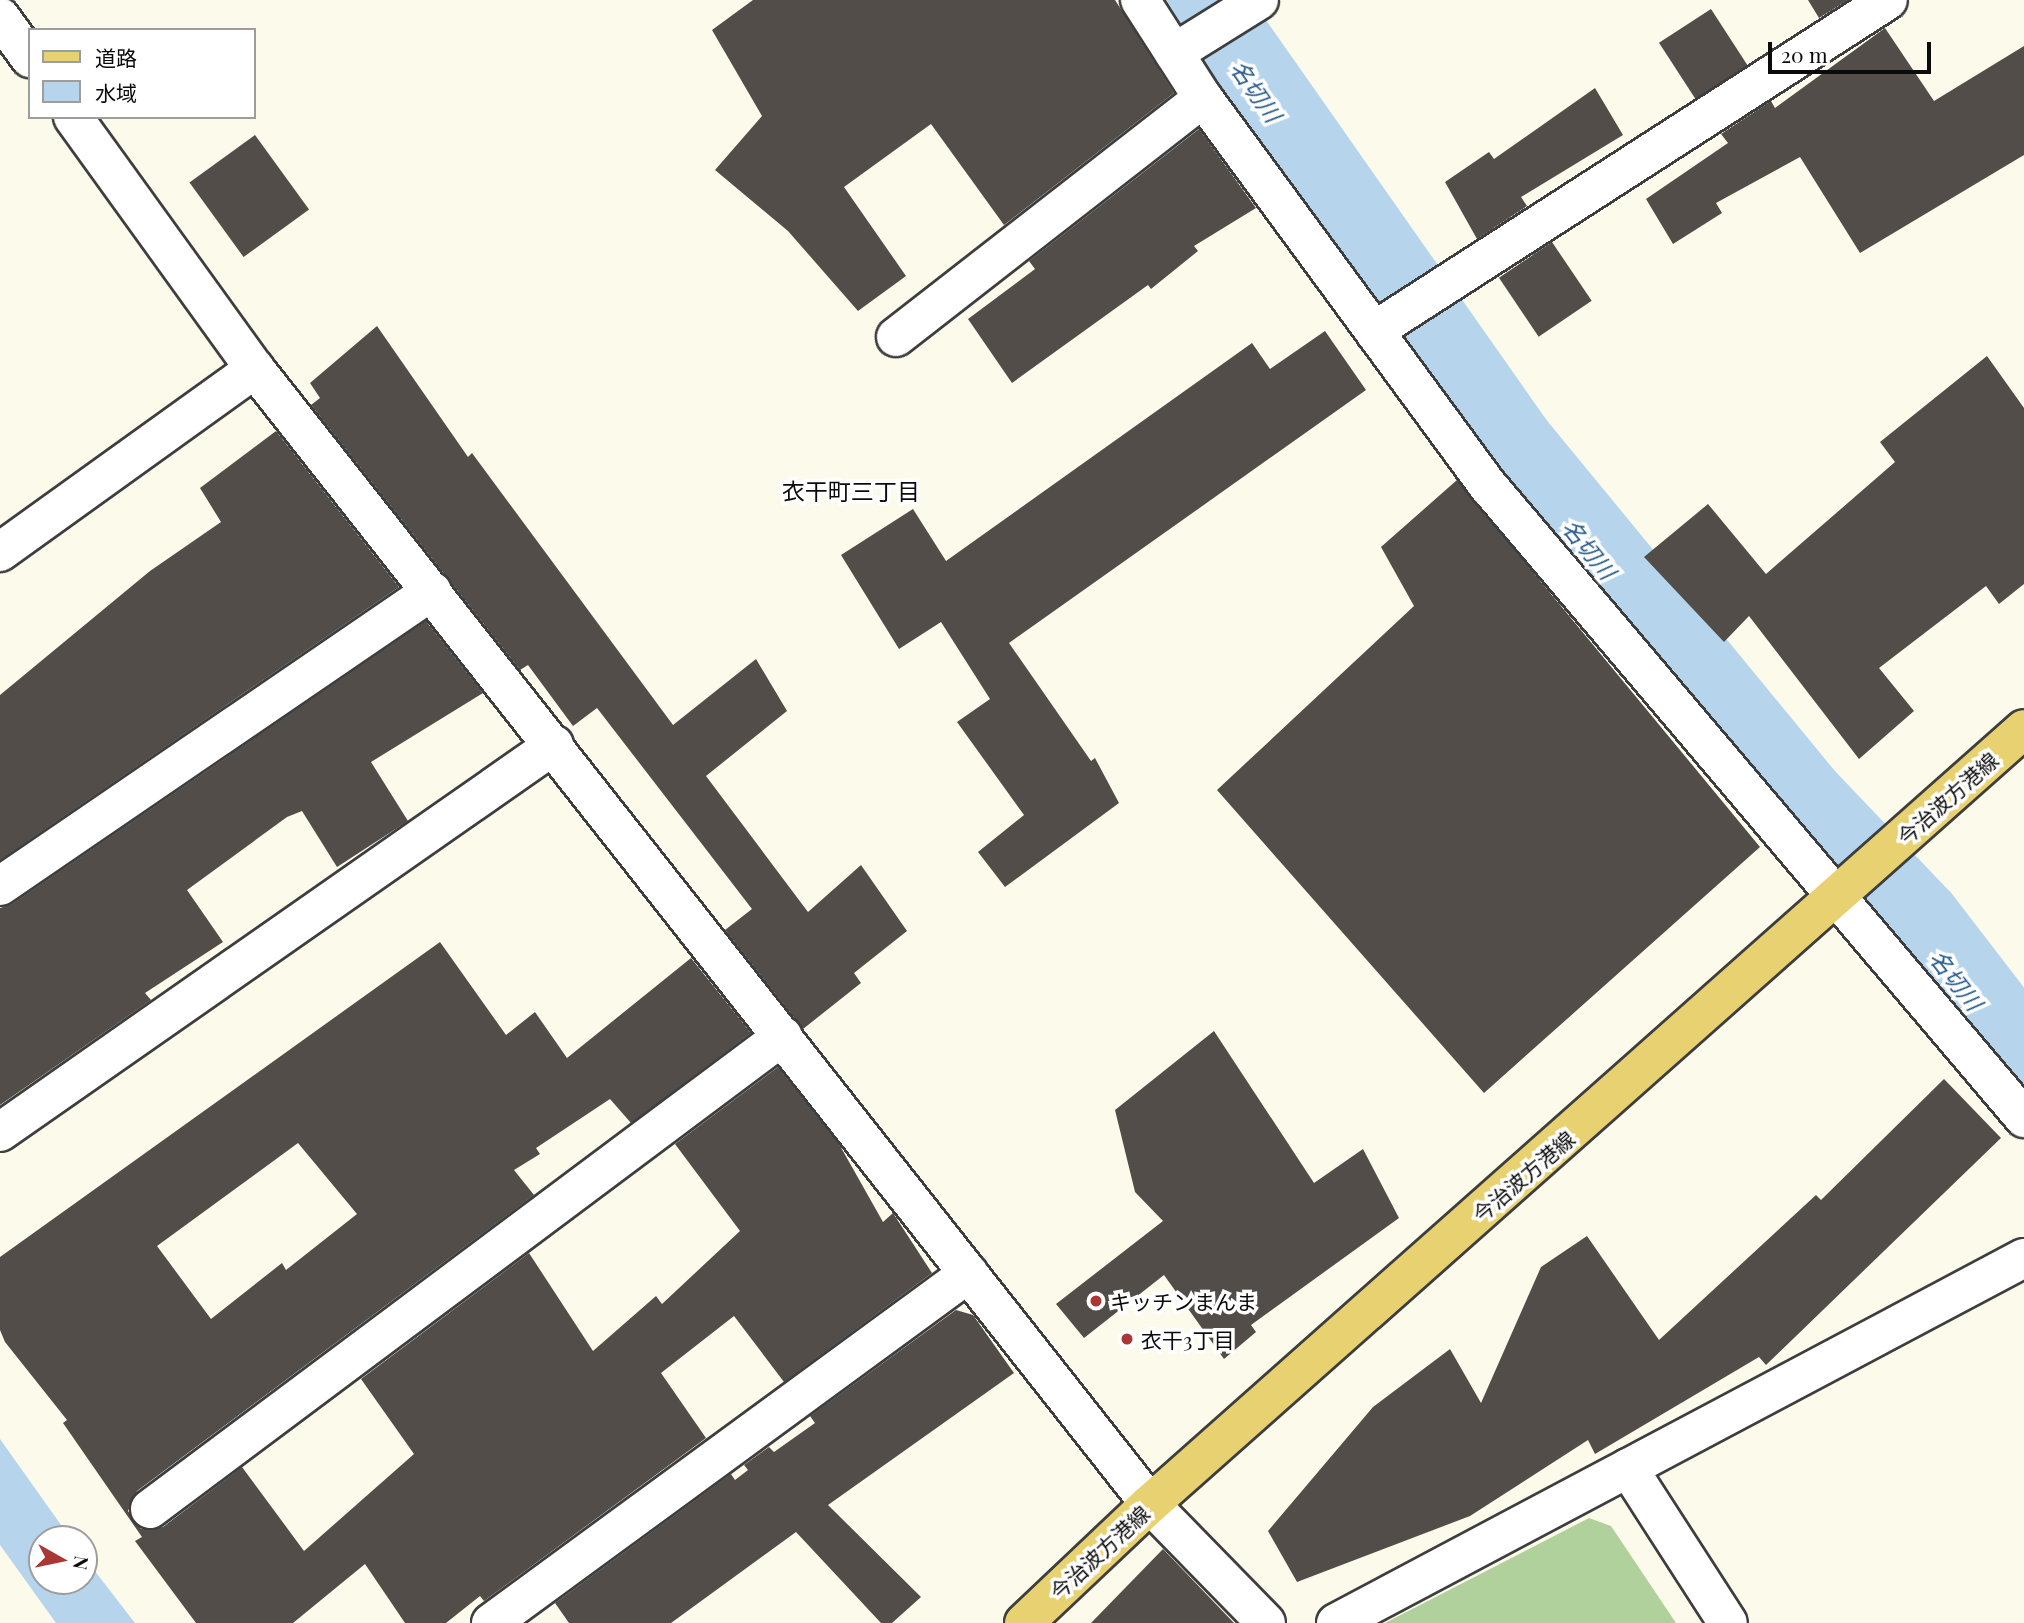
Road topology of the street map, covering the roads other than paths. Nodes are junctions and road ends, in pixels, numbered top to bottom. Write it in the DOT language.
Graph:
graph roads {
  1 [pos="1140,0"];
  2 [pos="1259,0"];
  3 [pos="1888,0"];
  4 [pos="0,18"];
  5 [pos="1174,54"];
  6 [pos="28,55"];
  7 [pos="1203,99"];
  8 [pos="73,119"];
  9 [pos="1374,331"];
  10 [pos="896,337"];
  11 [pos="255,369"];
  12 [pos="0,552"];
  13 [pos="432,592"];
  14 [pos="2024,729"];
  15 [pos="554,745"];
  16 [pos="0,886"];
  17 [pos="1836,898"];
  18 [pos="783,1036"];
  19 [pos="2024,1118"];
  20 [pos="0,1132"];
  21 [pos="2024,1258"];
  22 [pos="969,1273"];
  23 [pos="1628,1468"];
  24 [pos="1150,1504"];
  25 [pos="150,1509"];
  26 [pos="491,1623"];
  27 [pos="1024,1623"];
  28 [pos="1266,1623"];
  29 [pos="1336,1623"];
  30 [pos="1728,1623"];
  1 -- 5 [label="street"];
  2 -- 5 [label="street"];
  3 -- 9 [label="street"];
  4 -- 6 [label="street"];
  5 -- 7 [label="street"];
  7 -- 9 [label="street"];
  7 -- 10 [label="street"];
  8 -- 11 [label="street"];
  9 -- 17 [label="street"];
  11 -- 12 [label="street"];
  11 -- 13 [label="street"];
  13 -- 15 [label="street"];
  13 -- 16 [label="street"];
  14 -- 17 [label="main road, 今治波方港線"];
  15 -- 18 [label="street"];
  15 -- 20 [label="street"];
  17 -- 19 [label="street"];
  17 -- 24 [label="main road, 今治波方港線"];
  18 -- 22 [label="street"];
  18 -- 25 [label="street"];
  21 -- 23 [label="street"];
  22 -- 24 [label="street"];
  22 -- 26 [label="street"];
  23 -- 29 [label="street"];
  23 -- 30 [label="street"];
  24 -- 27 [label="main road, 今治波方港線"];
  24 -- 28 [label="street"];
}
